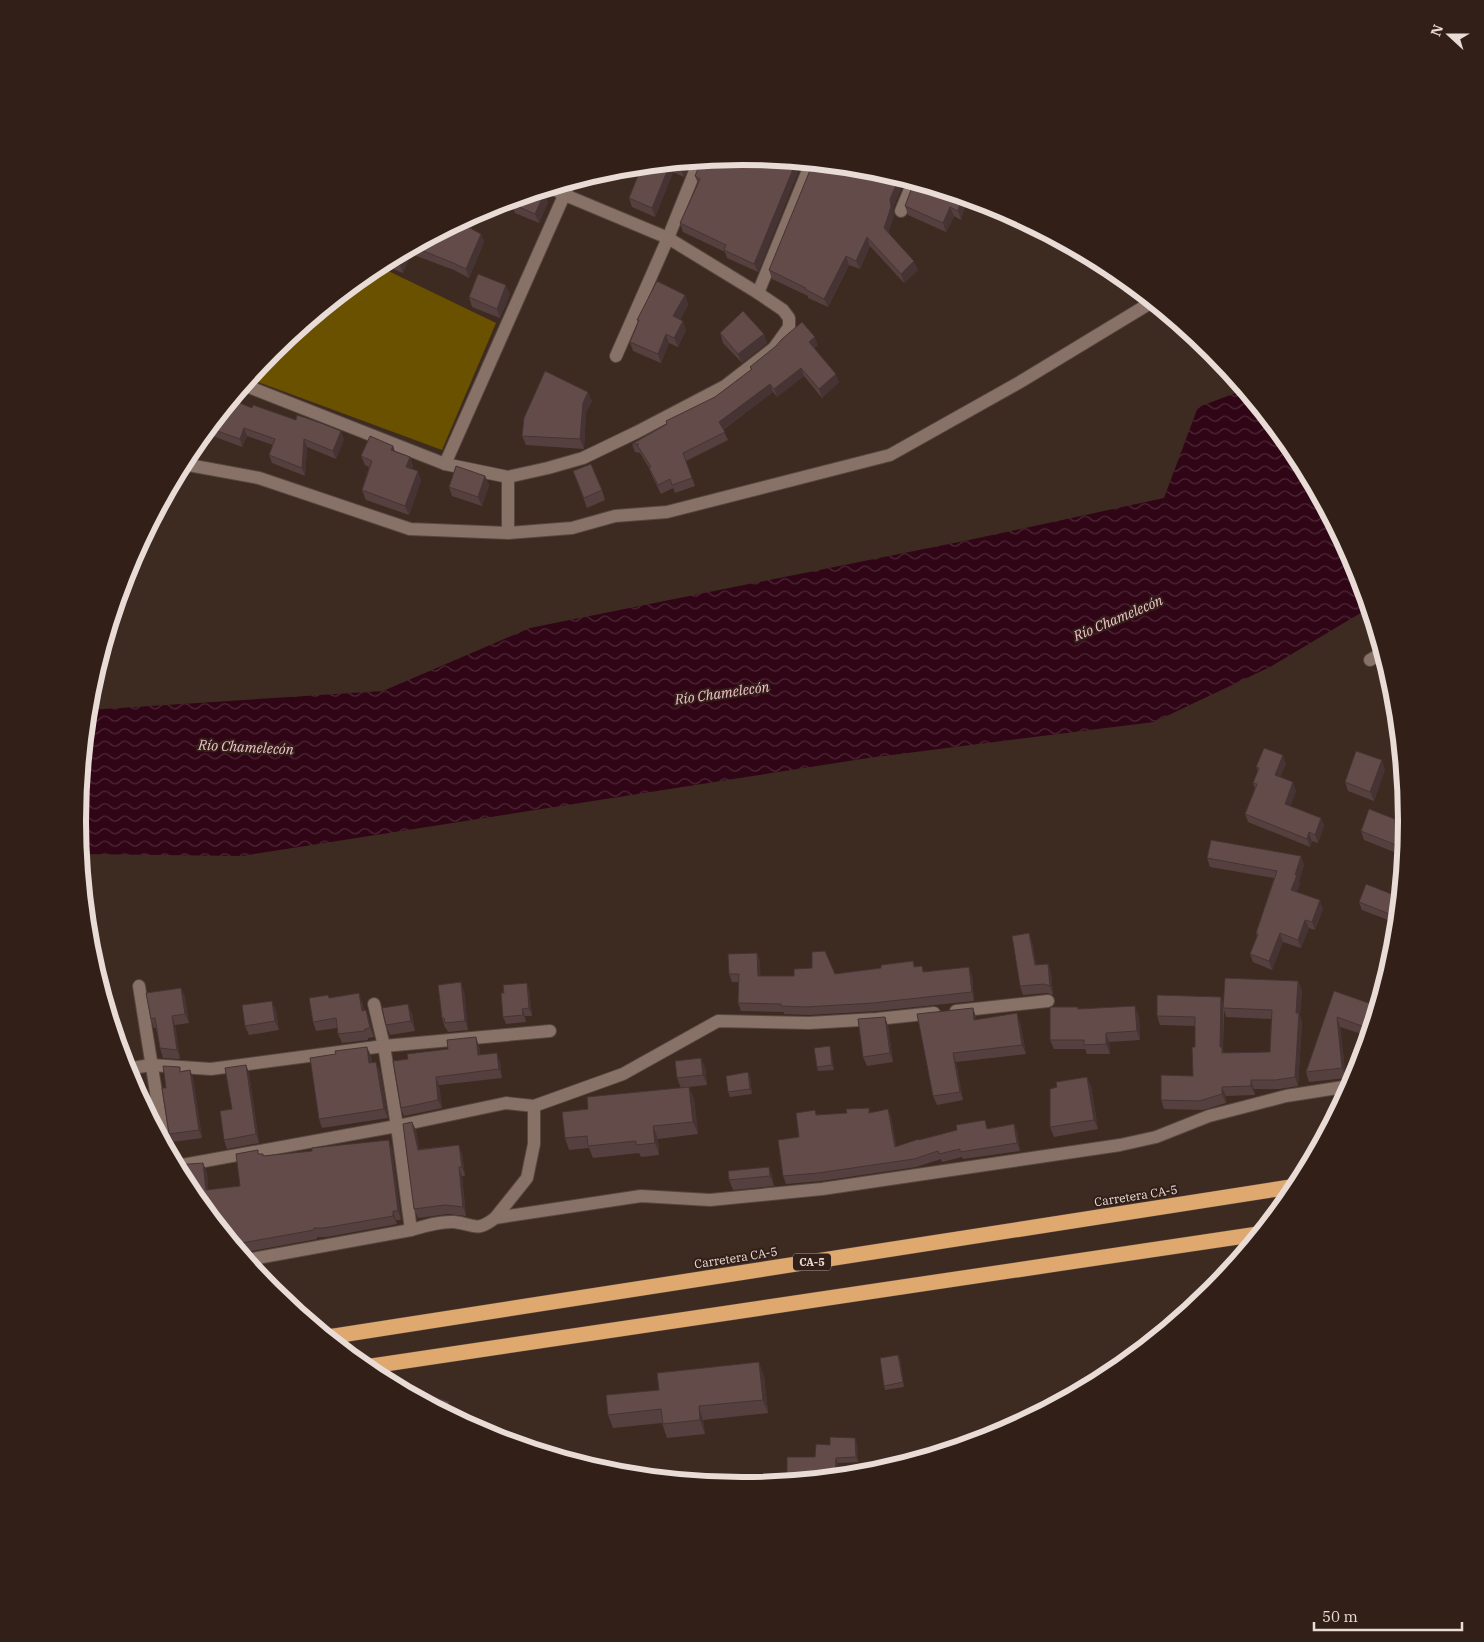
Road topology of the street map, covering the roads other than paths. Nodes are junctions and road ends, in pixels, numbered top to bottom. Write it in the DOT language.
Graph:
graph roads {
  1 [pos="696,167"];
  2 [pos="808,169"];
  3 [pos="911,188"];
  4 [pos="567,189"];
  5 [pos="559,192"];
  6 [pos="565,195"];
  7 [pos="901,211"];
  8 [pos="668,238"];
  9 [pos="758,293"];
  10 [pos="1146,305"];
  11 [pos="616,356"];
  12 [pos="250,387"];
  13 [pos="445,464"];
  14 [pos="192,466"];
  15 [pos="508,477"];
  16 [pos="508,534"];
  17 [pos="1376,656"];
  18 [pos="1370,660"];
  19 [pos="139,986"];
  20 [pos="1048,1001"];
  21 [pos="374,1004"];
  22 [pos="550,1032"];
  23 [pos="384,1046"];
  24 [pos="151,1065"];
  25 [pos="134,1068"];
  26 [pos="1341,1087"];
  27 [pos="534,1106"];
  28 [pos="161,1124"];
  29 [pos="397,1126"];
  30 [pos="184,1165"];
  31 [pos="1285,1188"];
  32 [pos="494,1218"];
  33 [pos="411,1230"];
  34 [pos="1250,1235"];
  35 [pos="254,1259"];
  36 [pos="336,1336"];
  37 [pos="378,1366"];
  1 -- 8 [label="street"];
  2 -- 9 [label="street"];
  3 -- 7 [label="street"];
  4 -- 6 [label="street"];
  5 -- 6 [label="street"];
  6 -- 8 [label="street"];
  6 -- 13 [label="street"];
  8 -- 9 [label="street"];
  8 -- 11 [label="street"];
  9 -- 15 [label="street"];
  10 -- 16 [label="street"];
  12 -- 13 [label="street"];
  13 -- 15 [label="street"];
  14 -- 16 [label="street"];
  15 -- 16 [label="street"];
  17 -- 18 [label="street"];
  19 -- 24 [label="street"];
  20 -- 27 [label="street"];
  21 -- 23 [label="street"];
  22 -- 23 [label="street"];
  23 -- 24 [label="street"];
  23 -- 29 [label="street"];
  24 -- 25 [label="street"];
  24 -- 28 [label="street"];
  26 -- 32 [label="street"];
  27 -- 29 [label="street"];
  27 -- 32 [label="street"];
  29 -- 30 [label="street"];
  29 -- 33 [label="street"];
  31 -- 36 [label="highway, Carretera CA-5 / CA-5"];
  32 -- 33 [label="street"];
  33 -- 35 [label="street"];
  34 -- 37 [label="highway"];
}
